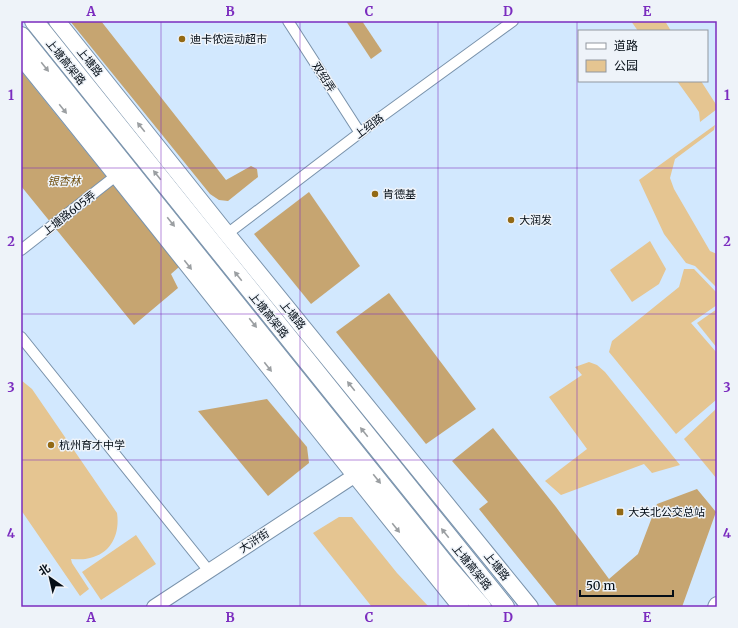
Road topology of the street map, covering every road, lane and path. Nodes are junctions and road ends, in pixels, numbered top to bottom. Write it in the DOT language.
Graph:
graph roads {
  1 [pos="34,21"];
  2 [pos="57,21"];
  3 [pos="288,21"];
  4 [pos="513,21"];
  5 [pos="21,36"];
  6 [pos="21,57"];
  7 [pos="360,133"];
  8 [pos="117,175"];
  9 [pos="227,234"];
  10 [pos="21,250"];
  11 [pos="21,337"];
  12 [pos="354,476"];
  13 [pos="209,571"];
  14 [pos="154,607"];
  15 [pos="461,607"];
  16 [pos="482,607"];
  17 [pos="505,607"];
  18 [pos="530,607"];
  17 -- 1 [label="highway, 上塘高架路, one-way"];
  9 -- 2 [label="main road, 上塘路, one-way"];
  3 -- 7 [label="street, 双绍弄"];
  4 -- 7 [label="street, 上绍路"];
  5 -- 16 [label="highway, 上塘高架路, one-way"];
  6 -- 8 [label="main road, one-way"];
  7 -- 9 [label="street, 上绍路"];
  8 -- 10 [label="street, 上塘路605弄"];
  8 -- 12 [label="main road, one-way"];
  18 -- 9 [label="main road, 上塘路, one-way"];
  11 -- 13 [label="street"];
  12 -- 13 [label="street, 大浒街"];
  12 -- 15 [label="main road, one-way"];
  13 -- 14 [label="street, 大浒街"];
}
